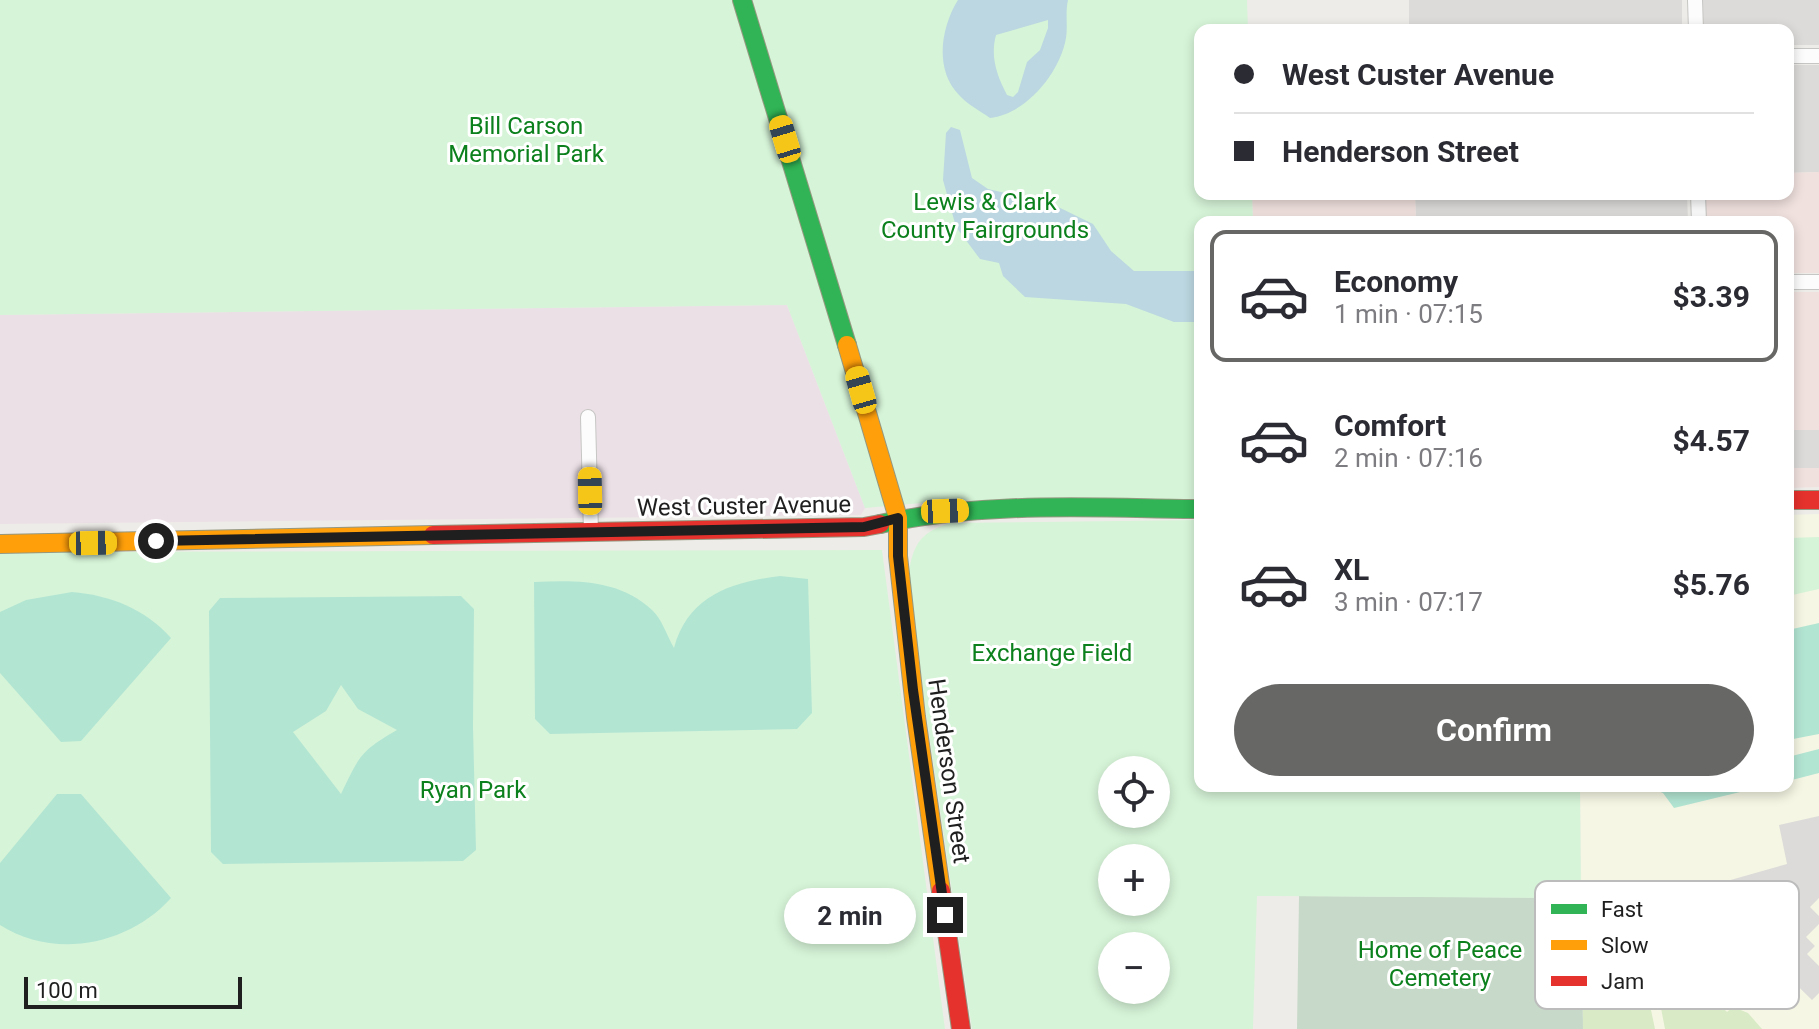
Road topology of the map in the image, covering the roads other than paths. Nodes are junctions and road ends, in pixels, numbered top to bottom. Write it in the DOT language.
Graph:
graph roads {
  1 [pos="742,0"];
  2 [pos="1695,0"];
  3 [pos="1696,24"];
  4 [pos="1794,56"];
  5 [pos="1819,56"];
  6 [pos="1794,282"];
  7 [pos="1819,282"];
  8 [pos="588,417"];
  9 [pos="1794,500"];
  10 [pos="1819,500"];
  11 [pos="1194,509"];
  12 [pos="898,518"];
  13 [pos="591,533"];
  14 [pos="0,544"];
  15 [pos="961,1029"];
  1 -- 12 [label="street, Henderson Street"];
  2 -- 3 [label="street"];
  4 -- 5 [label="street"];
  6 -- 7 [label="street"];
  8 -- 13 [label="street"];
  9 -- 10 [label="street"];
  11 -- 12 [label="street, West Custer Avenue"];
  12 -- 13 [label="street, West Custer Avenue"];
  12 -- 15 [label="street, Henderson Street"];
  13 -- 14 [label="street, West Custer Avenue"];
}
